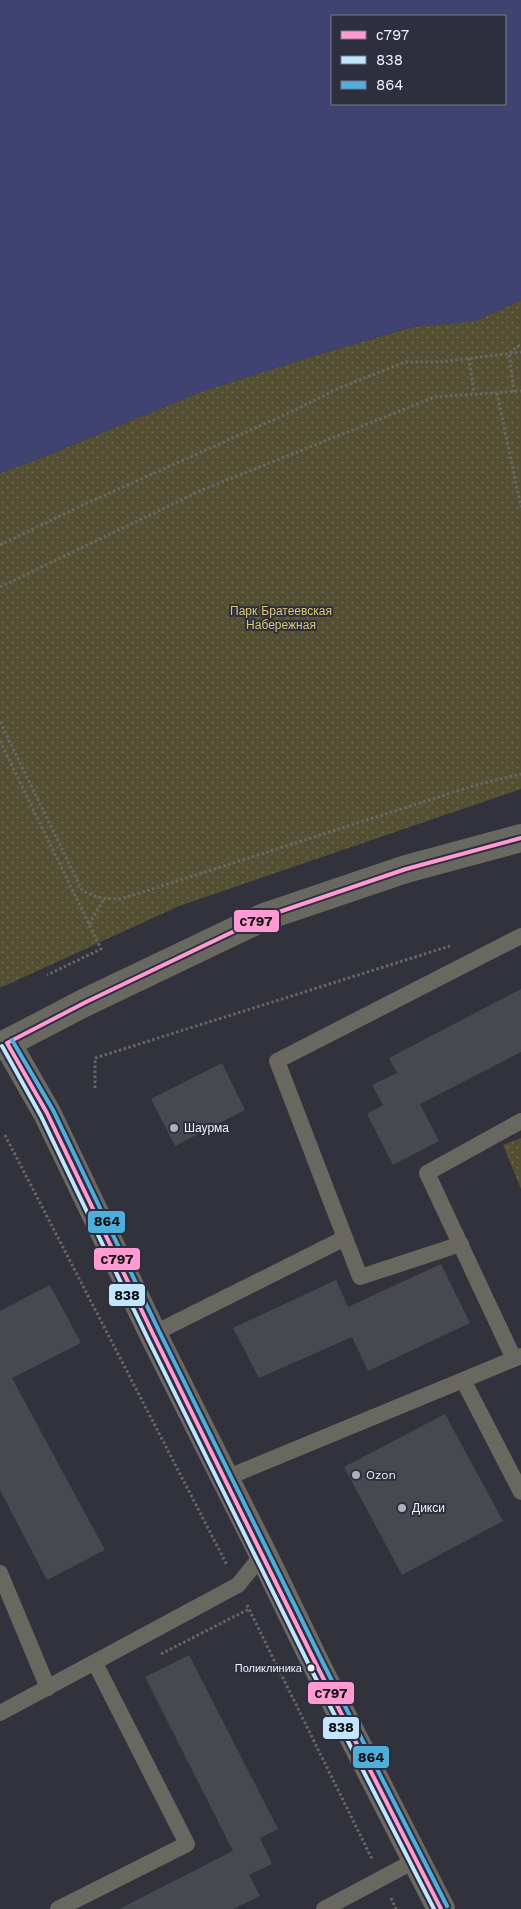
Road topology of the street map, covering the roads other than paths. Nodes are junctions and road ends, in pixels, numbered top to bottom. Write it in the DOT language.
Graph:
graph roads {
  1 [pos="521,838"];
  2 [pos="521,936"];
  3 [pos="3,1044"];
  4 [pos="521,1121"];
  5 [pos="345,1238"];
  6 [pos="461,1244"];
  7 [pos="153,1334"];
  8 [pos="518,1358"];
  9 [pos="463,1380"];
  10 [pos="226,1478"];
  11 [pos="521,1492"];
  12 [pos="263,1554"];
  13 [pos="0,1573"];
  14 [pos="95,1663"];
  15 [pos="48,1688"];
  16 [pos="0,1714"];
  17 [pos="416,1860"];
  18 [pos="58,1909"];
  19 [pos="324,1909"];
  20 [pos="441,1909"];
  1 -- 3 [label="street"];
  2 -- 5 [label="lane"];
  3 -- 7 [label="street"];
  4 -- 6 [label="lane"];
  5 -- 6 [label="lane"];
  5 -- 7 [label="lane"];
  6 -- 8 [label="lane"];
  7 -- 10 [label="street"];
  8 -- 9 [label="lane"];
  9 -- 10 [label="lane"];
  9 -- 11 [label="lane"];
  10 -- 12 [label="street"];
  12 -- 14 [label="lane"];
  12 -- 17 [label="street"];
  13 -- 15 [label="lane"];
  14 -- 15 [label="lane"];
  14 -- 18 [label="lane"];
  15 -- 16 [label="lane"];
  17 -- 19 [label="lane"];
  17 -- 20 [label="street"];
}
